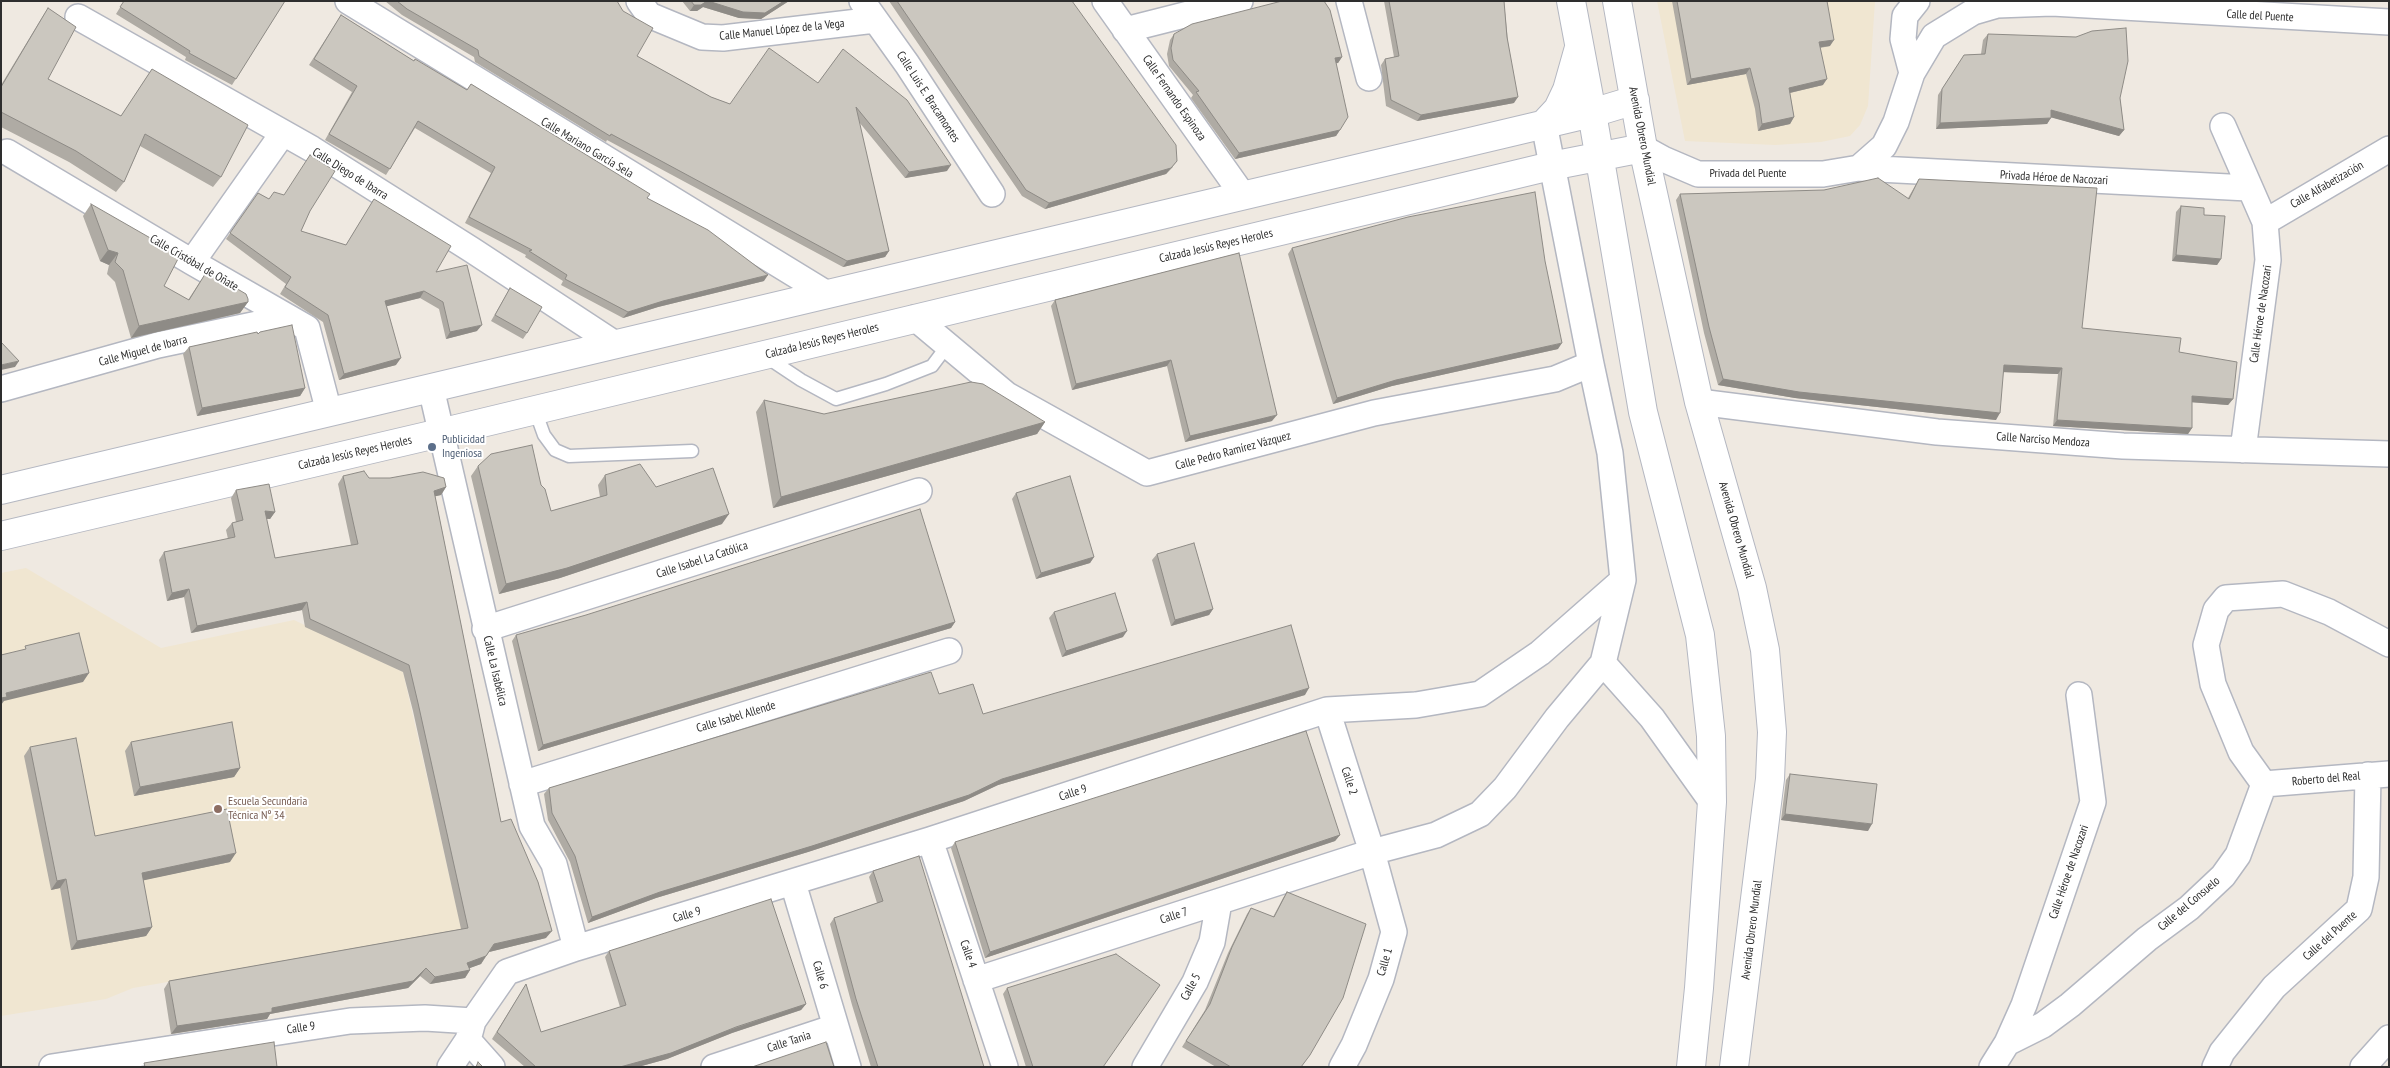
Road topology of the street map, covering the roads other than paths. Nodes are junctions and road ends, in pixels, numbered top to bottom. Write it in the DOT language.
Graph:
graph roads {
  1 [pos="348,1"];
  2 [pos="639,1"];
  3 [pos="1106,1"];
  4 [pos="1240,1"];
  5 [pos="1349,1"];
  6 [pos="1571,1"];
  7 [pos="1617,1"];
  8 [pos="1917,1"];
  9 [pos="869,11"];
  10 [pos="78,16"];
  11 [pos="2389,22"];
  12 [pos="1125,30"];
  13 [pos="1580,42"];
  14 [pos="1912,73"];
  15 [pos="1369,78"];
  16 [pos="1635,100"];
  17 [pos="1592,113"];
  18 [pos="1544,124"];
  19 [pos="2223,126"];
  20 [pos="283,133"];
  21 [pos="1643,148"];
  22 [pos="2389,149"];
  23 [pos="7,152"];
  24 [pos="1599,155"];
  25 [pos="1551,166"];
  26 [pos="1859,168"];
  27 [pos="2248,188"];
  28 [pos="992,194"];
  29 [pos="1242,194"];
  30 [pos="2265,222"];
  31 [pos="192,262"];
  32 [pos="827,294"];
  33 [pos="286,318"];
  34 [pos="915,318"];
  35 [pos="614,344"];
  36 [pos="947,346"];
  37 [pos="763,355"];
  38 [pos="1591,364"];
  39 [pos="431,388"];
  40 [pos="1,389"];
  41 [pos="1699,402"];
  42 [pos="535,410"];
  43 [pos="329,412"];
  44 [pos="440,433"];
  45 [pos="2243,450"];
  46 [pos="692,451"];
  47 [pos="2389,454"];
  48 [pos="1,490"];
  49 [pos="919,491"];
  50 [pos="1,536"];
  51 [pos="1623,580"];
  52 [pos="485,628"];
  53 [pos="2389,644"];
  54 [pos="949,651"];
  55 [pos="1603,663"];
  56 [pos="2079,696"];
  57 [pos="1327,710"];
  58 [pos="2378,775"];
  59 [pos="522,784"];
  60 [pos="2264,784"];
  61 [pos="1712,802"];
  62 [pos="930,840"];
  63 [pos="1372,852"];
  64 [pos="793,883"];
  65 [pos="1219,902"];
  66 [pos="576,948"];
  67 [pos="976,980"];
  68 [pos="835,1028"];
  69 [pos="470,1030"];
  70 [pos="2389,1038"];
  71 [pos="2007,1043"];
  72 [pos="2219,1060"];
  73 [pos="52,1067"];
  74 [pos="450,1067"];
  75 [pos="492,1067"];
  76 [pos="714,1067"];
  77 [pos="848,1067"];
  78 [pos="1005,1067"];
  79 [pos="1146,1067"];
  80 [pos="1342,1067"];
  81 [pos="1691,1067"];
  82 [pos="1734,1067"];
  83 [pos="1992,1067"];
  84 [pos="2194,1067"];
  85 [pos="2363,1067"];
  1 -- 32 [label="street, Calle Mariano García Sela"];
  2 -- 9 [label="street, Calle Manuel López de la Vega"];
  3 -- 12 [label="street, Calle Fernando Espinoza"];
  4 -- 12 [label="street"];
  5 -- 15 [label="street"];
  6 -- 13 [label="street"];
  7 -- 16 [label="street, Avenida Obrero Mundial"];
  8 -- 14 [label="street"];
  9 -- 28 [label="street, Calle Luis E. Bracamontes"];
  10 -- 20 [label="street, Calle Diego de Ibarra"];
  11 -- 14 [label="street, Calle del Puente"];
  12 -- 29 [label="street, Calle Fernando Espinoza"];
  13 -- 17 [label="street"];
  13 -- 18 [label="street"];
  14 -- 26 [label="street, Calle del Puente"];
  16 -- 17 [label="street"];
  16 -- 21 [label="street, Avenida Obrero Mundial"];
  17 -- 18 [label="street"];
  17 -- 24 [label="street"];
  18 -- 25 [label="street"];
  18 -- 29 [label="street"];
  19 -- 27 [label="street, Calle Héroe de Nacozari"];
  20 -- 31 [label="street"];
  20 -- 35 [label="street, Calle Diego de Ibarra"];
  21 -- 24 [label="street, Calzada Jesús Reyes Heroles"];
  21 -- 26 [label="street, Privada del Puente"];
  21 -- 41 [label="street, Avenida Obrero Mundial"];
  22 -- 30 [label="street, Calle Alfabetización"];
  23 -- 31 [label="street, Calle Cristóbal de Oñate"];
  24 -- 25 [label="street, Calzada Jesús Reyes Heroles"];
  24 -- 61 [label="street"];
  25 -- 34 [label="street, Calzada Jesús Reyes Heroles"];
  25 -- 38 [label="street"];
  26 -- 27 [label="street, Privada Héroe de Nacozari"];
  27 -- 30 [label="street, Calle Héroe de Nacozari"];
  29 -- 32 [label="street"];
  30 -- 45 [label="street, Calle Héroe de Nacozari"];
  31 -- 33 [label="street, Calle Cristóbal de Oñate"];
  32 -- 35 [label="street"];
  33 -- 40 [label="street, Calle Miguel de Ibarra"];
  33 -- 43 [label="street, Calle Cristóbal de Oñate"];
  34 -- 36 [label="street, Calle Pedro Ramírez Vázquez"];
  34 -- 37 [label="street, Calzada Jesús Reyes Heroles"];
  35 -- 39 [label="street"];
  36 -- 37 [label="lane"];
  36 -- 38 [label="street, Calle Pedro Ramírez Vázquez"];
  37 -- 42 [label="street, Calzada Jesús Reyes Heroles"];
  38 -- 51 [label="street"];
  39 -- 43 [label="street"];
  39 -- 44 [label="street, Calle La Isabélica"];
  41 -- 45 [label="street, Calle Narciso Mendoza"];
  41 -- 82 [label="street, Avenida Obrero Mundial"];
  42 -- 44 [label="street, Calzada Jesús Reyes Heroles"];
  42 -- 46 [label="lane"];
  43 -- 48 [label="street"];
  44 -- 50 [label="street, Calzada Jesús Reyes Heroles"];
  44 -- 52 [label="street, Calle La Isabélica"];
  45 -- 47 [label="street, Calle Narciso Mendoza"];
  49 -- 52 [label="street, Calle Isabel La Católica"];
  51 -- 55 [label="street"];
  51 -- 57 [label="street, Calle 9"];
  52 -- 59 [label="street, Calle La Isabélica"];
  53 -- 60 [label="street"];
  54 -- 59 [label="street, Calle Isabel Allende"];
  55 -- 61 [label="street"];
  55 -- 63 [label="street, Calle 7"];
  56 -- 71 [label="street, Calle Héroe de Nacozari"];
  57 -- 62 [label="street, Calle 9"];
  57 -- 63 [label="street, Calle 2"];
  58 -- 60 [label="street, Roberto del Real"];
  58 -- 72 [label="street, Calle del Puente"];
  59 -- 66 [label="street, Calle La Isabélica"];
  60 -- 71 [label="street, Calle del Consuelo"];
  61 -- 81 [label="street"];
  62 -- 64 [label="street, Calle 9"];
  62 -- 67 [label="street, Calle 4"];
  63 -- 65 [label="street, Calle 7"];
  63 -- 80 [label="street, Calle 1"];
  64 -- 66 [label="street, Calle 9"];
  64 -- 68 [label="street, Calle 6"];
  65 -- 67 [label="street, Calle 7"];
  65 -- 79 [label="street, Calle 5"];
  66 -- 69 [label="street, Calle 9"];
  67 -- 78 [label="street, Calle 4"];
  68 -- 76 [label="street, Calle Tania"];
  68 -- 77 [label="street, Calle 6"];
  69 -- 73 [label="street, Calle 9"];
  69 -- 74 [label="street"];
  69 -- 75 [label="street"];
  70 -- 85 [label="street"];
  71 -- 83 [label="street, Calle Héroe de Nacozari"];
  72 -- 84 [label="street"];
}
